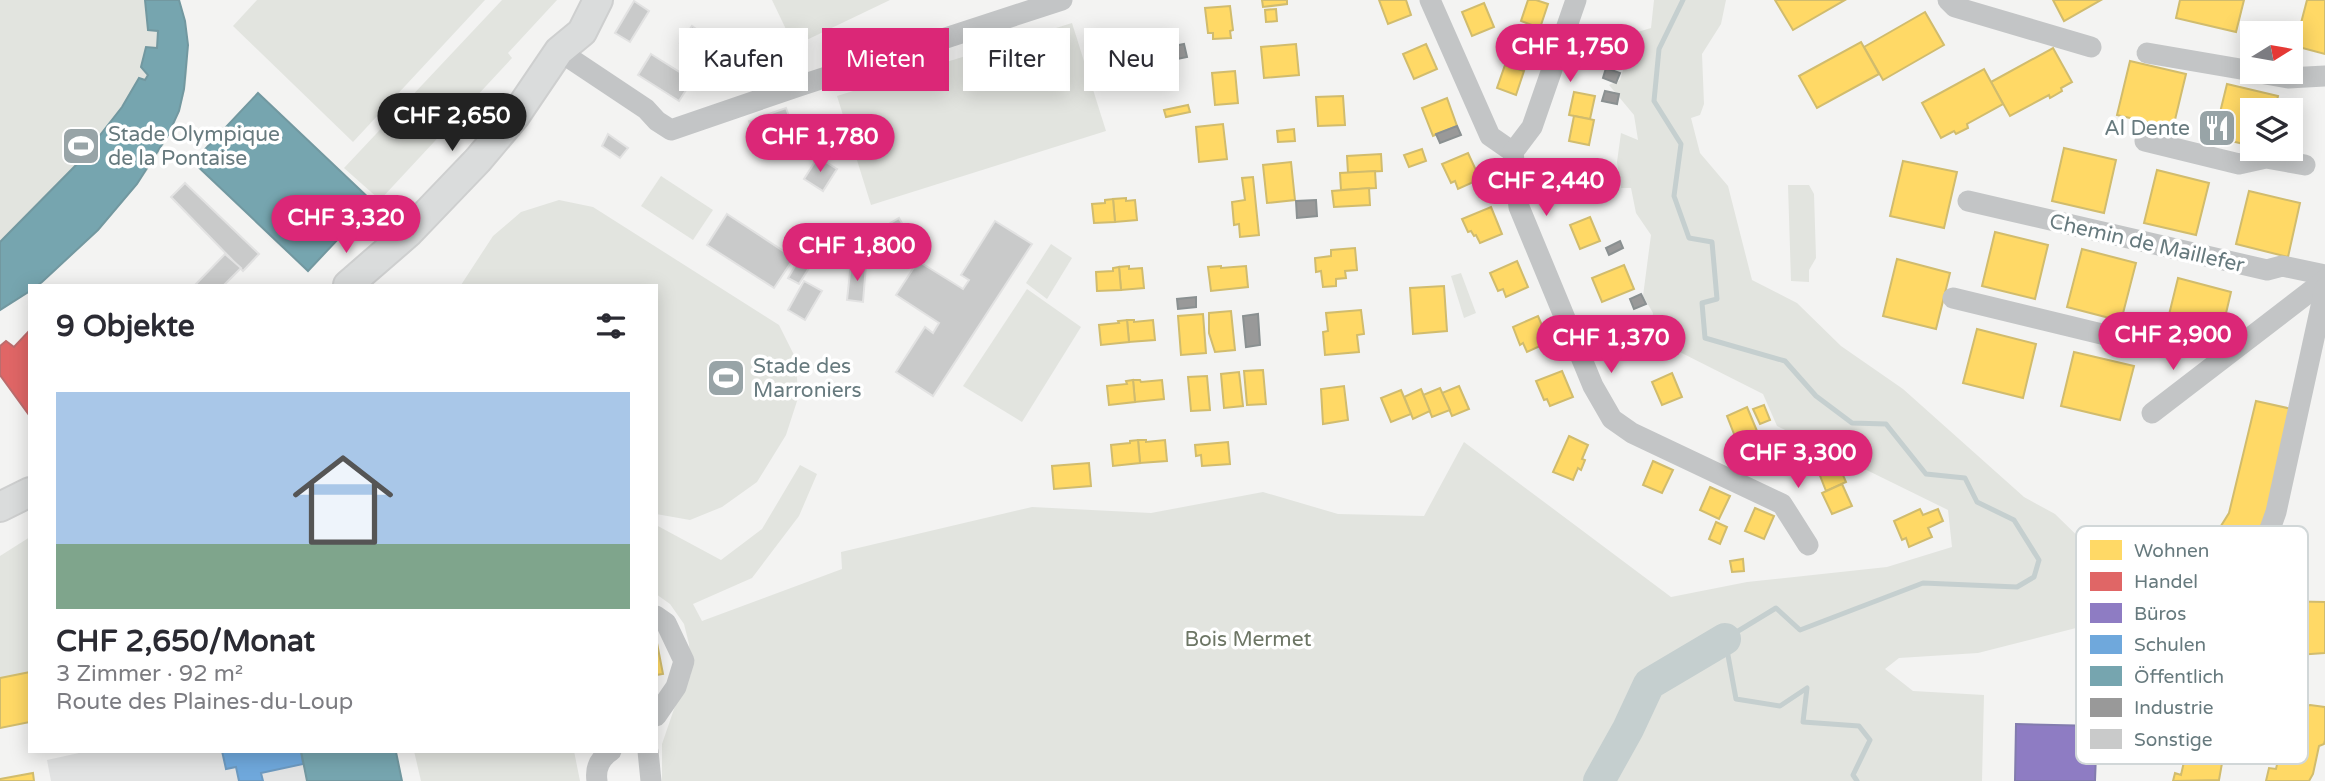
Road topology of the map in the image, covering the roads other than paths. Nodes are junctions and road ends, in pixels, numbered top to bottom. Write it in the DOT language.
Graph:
graph roads {
  1 [pos="579,0"];
  2 [pos="598,0"];
  3 [pos="1062,0"];
  4 [pos="1430,0"];
  5 [pos="1576,0"];
  6 [pos="1948,0"];
  7 [pos="2091,47"];
  8 [pos="559,51"];
  9 [pos="2147,53"];
  10 [pos="2240,70"];
  11 [pos="2325,76"];
  12 [pos="2303,77"];
  13 [pos="2145,141"];
  14 [pos="1513,152"];
  15 [pos="2305,165"];
  16 [pos="1968,201"];
  17 [pos="2325,278"];
  18 [pos="349,284"];
  19 [pos="2325,288"];
  20 [pos="1953,298"];
  21 [pos="2147,345"];
  22 [pos="2152,413"];
  23 [pos="28,493"];
  24 [pos="0,508"];
  25 [pos="2271,526"];
  26 [pos="1808,545"];
  27 [pos="658,617"];
  28 [pos="658,713"];
  29 [pos="609,753"];
  30 [pos="648,753"];
  31 [pos="597,781"];
  32 [pos="651,781"];
  1 -- 8 [label="main road"];
  2 -- 8 [label="main road"];
  3 -- 8 [label="street"];
  4 -- 14 [label="street"];
  5 -- 14 [label="street"];
  6 -- 7 [label="street"];
  8 -- 18 [label="main road"];
  9 -- 10 [label="street"];
  11 -- 12 [label="street"];
  13 -- 15 [label="street"];
  14 -- 26 [label="street"];
  16 -- 17 [label="street, Chemin de Maillefer"];
  17 -- 22 [label="street, Chemin de Maillefer"];
  19 -- 25 [label="street"];
  20 -- 21 [label="street"];
  23 -- 24 [label="main road"];
  27 -- 28 [label="street"];
  29 -- 31 [label="street"];
  30 -- 32 [label="street"];
}
